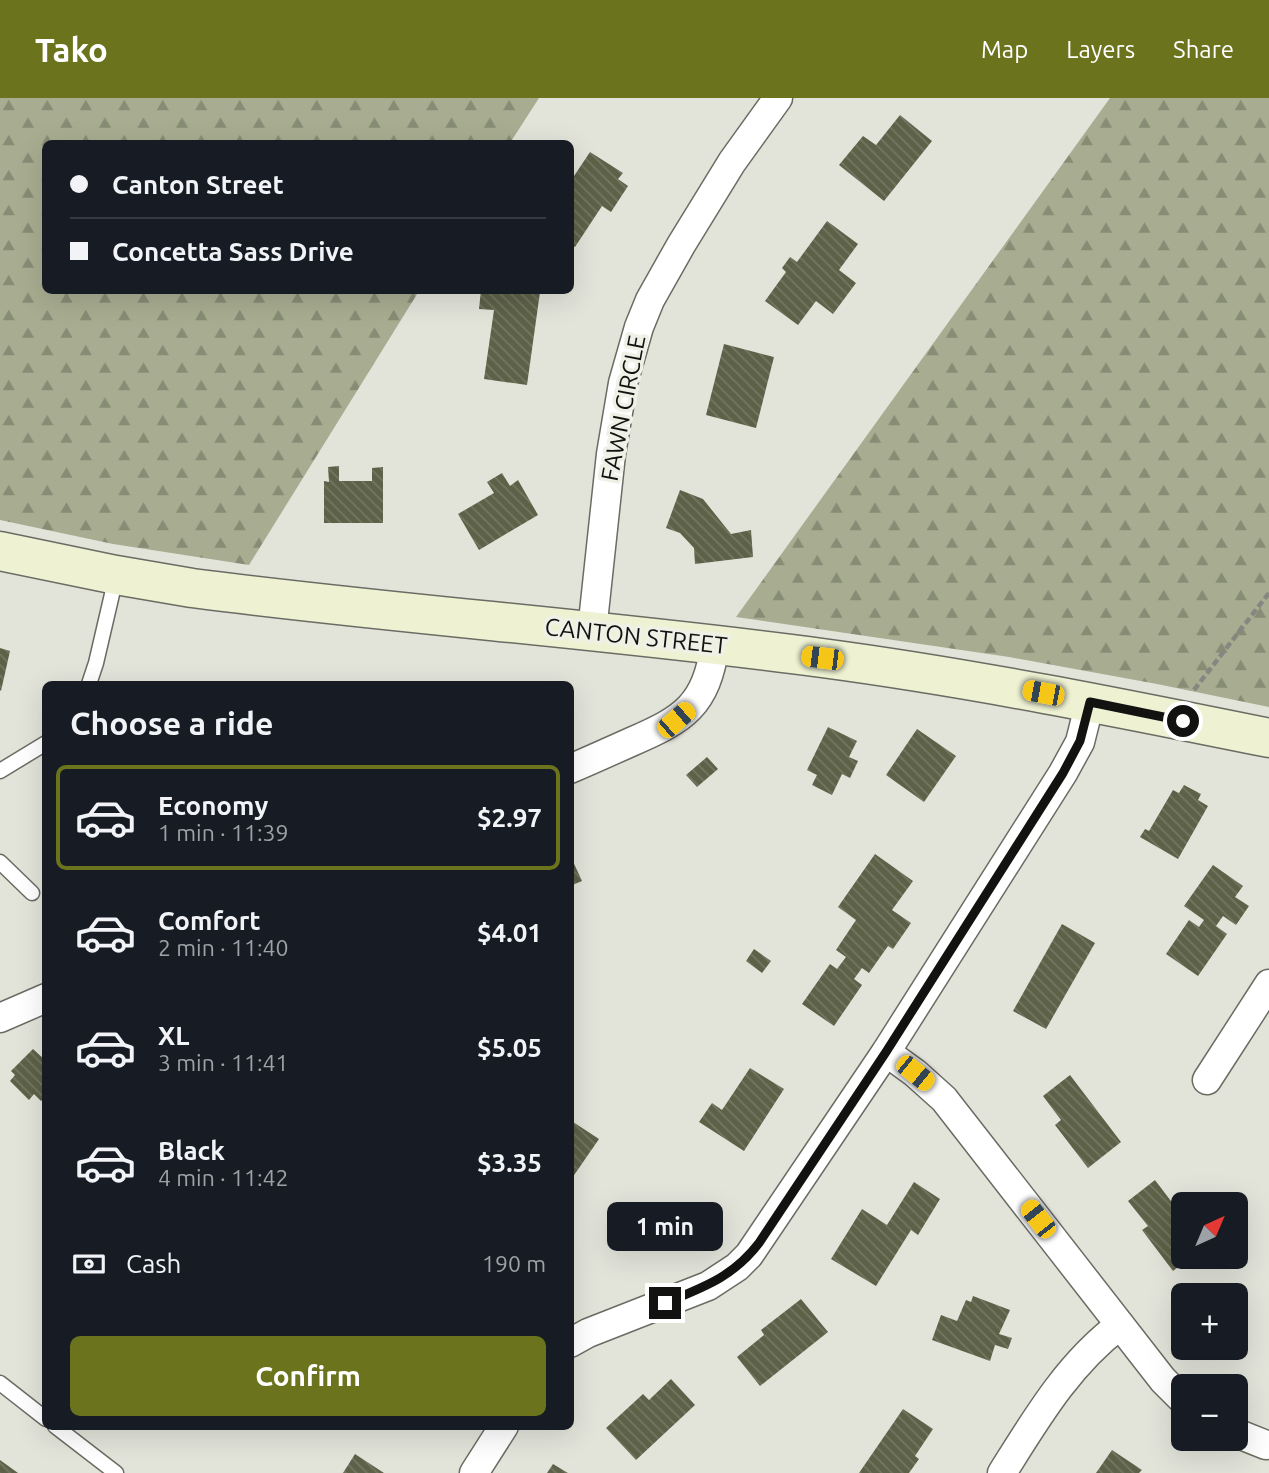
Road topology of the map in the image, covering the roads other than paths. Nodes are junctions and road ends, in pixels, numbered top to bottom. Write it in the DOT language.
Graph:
graph roads {
  1 [pos="778,98"];
  2 [pos="0,551"];
  3 [pos="117,575"];
  4 [pos="592,631"];
  5 [pos="715,645"];
  6 [pos="90,681"];
  7 [pos="1090,702"];
  8 [pos="1269,738"];
  9 [pos="42,745"];
  10 [pos="574,767"];
  11 [pos="0,771"];
  12 [pos="0,862"];
  13 [pos="32,893"];
  14 [pos="1269,984"];
  15 [pos="42,1000"];
  16 [pos="0,1018"];
  17 [pos="886,1052"];
  18 [pos="1207,1080"];
  19 [pos="1120,1325"];
  20 [pos="574,1341"];
  21 [pos="0,1383"];
  22 [pos="1171,1388"];
  23 [pos="42,1416"];
  24 [pos="60,1430"];
  25 [pos="501,1430"];
  26 [pos="1248,1438"];
  27 [pos="1266,1445"];
  28 [pos="116,1473"];
  29 [pos="474,1473"];
  30 [pos="1002,1473"];
  1 -- 4 [label="street, FAWN CIRCLE"];
  2 -- 3 [label="main road, CANTON STREET"];
  3 -- 4 [label="main road, CANTON STREET"];
  3 -- 6 [label="lane"];
  4 -- 5 [label="main road, CANTON STREET"];
  5 -- 7 [label="main road, CANTON STREET"];
  5 -- 10 [label="street"];
  7 -- 8 [label="main road, CANTON STREET"];
  7 -- 17 [label="street"];
  9 -- 11 [label="lane"];
  12 -- 13 [label="lane"];
  14 -- 18 [label="street"];
  15 -- 16 [label="street"];
  17 -- 19 [label="street"];
  17 -- 20 [label="street"];
  19 -- 22 [label="street"];
  19 -- 30 [label="street"];
  21 -- 23 [label="lane"];
  24 -- 28 [label="lane"];
  25 -- 29 [label="street"];
  26 -- 27 [label="street"];
}
